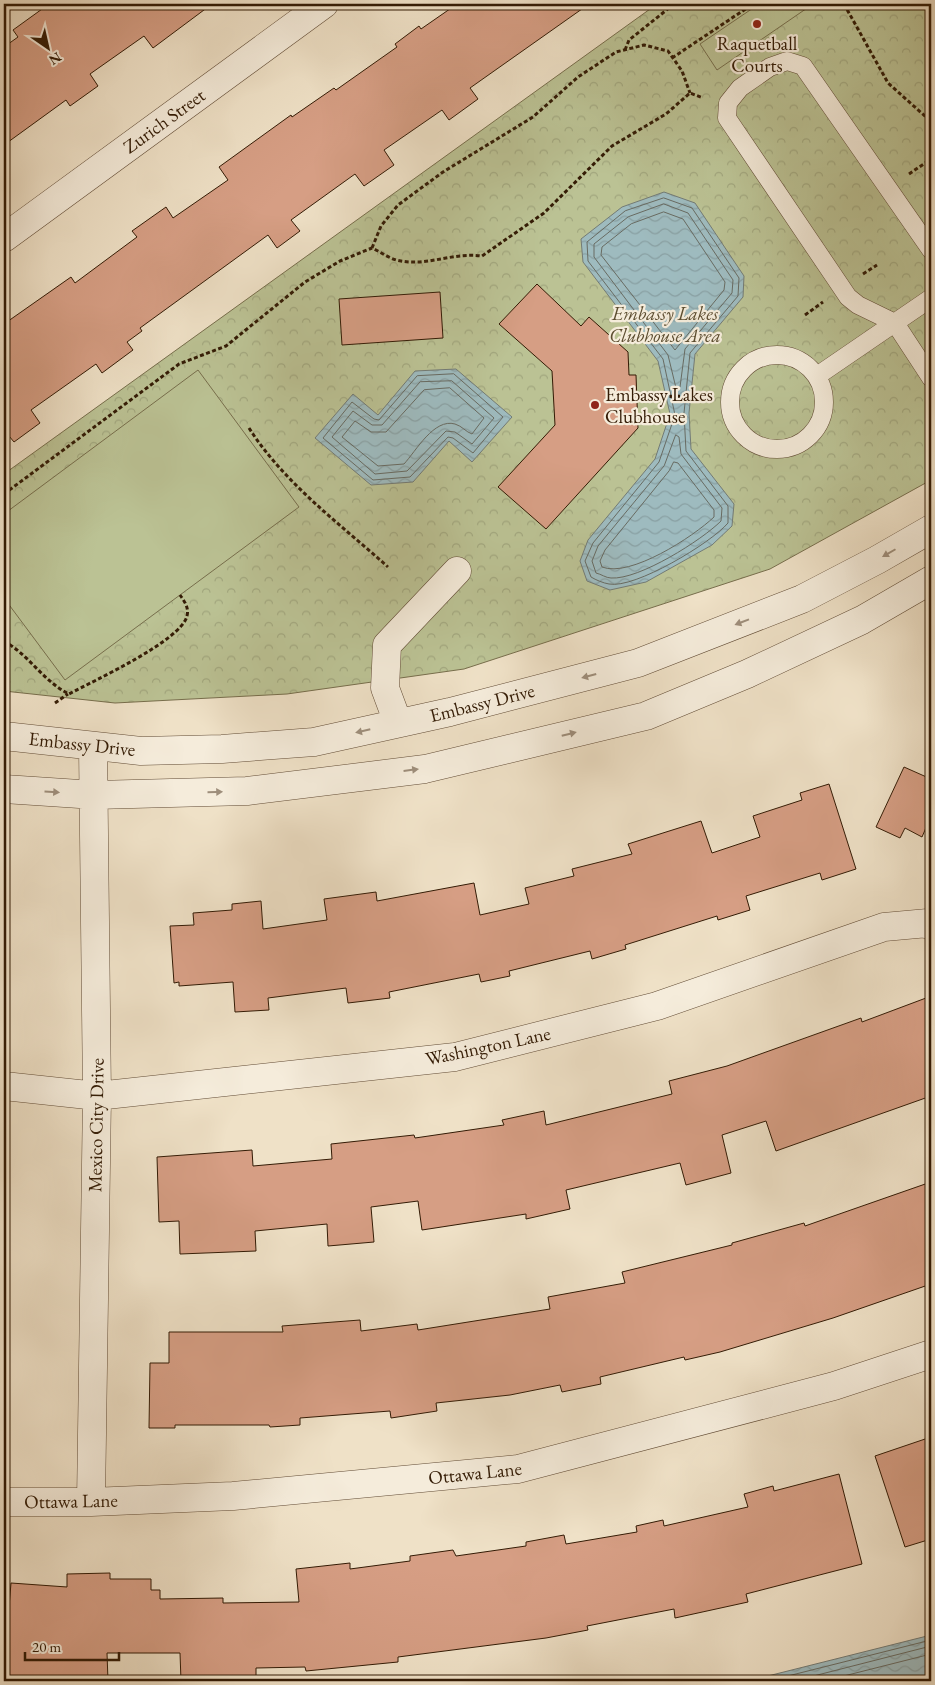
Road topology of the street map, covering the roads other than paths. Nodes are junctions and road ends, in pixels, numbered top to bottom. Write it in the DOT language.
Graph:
graph roads {
  1 [pos="324,4"];
  2 [pos="4,238"];
  3 [pos="931,250"];
  4 [pos="931,298"];
  5 [pos="895,323"];
  6 [pos="818,376"];
  7 [pos="931,378"];
  8 [pos="931,529"];
  9 [pos="457,570"];
  10 [pos="931,580"];
  11 [pos="398,723"];
  12 [pos="4,736"];
  13 [pos="93,747"];
  14 [pos="4,789"];
  15 [pos="95,796"];
  16 [pos="930,924"];
  17 [pos="4,1086"];
  18 [pos="97,1096"];
  19 [pos="931,1354"];
  20 [pos="4,1502"];
  21 [pos="90,1502"];
  1 -- 2 [label="street, Zurich Street"];
  3 -- 5 [label="lane"];
  4 -- 5 [label="lane"];
  5 -- 6 [label="lane"];
  5 -- 7 [label="lane"];
  6 -- 6 [label="lane"];
  8 -- 11 [label="street, Embassy Drive, one-way"];
  9 -- 11 [label="street"];
  15 -- 10 [label="street, one-way"];
  11 -- 13 [label="street, Embassy Drive, one-way"];
  12 -- 13 [label="street, Embassy Drive"];
  13 -- 15 [label="street, Mexico City Drive"];
  14 -- 15 [label="street, one-way"];
  15 -- 18 [label="street, Mexico City Drive"];
  16 -- 18 [label="street, Washington Lane"];
  17 -- 18 [label="street, Washington Lane"];
  18 -- 21 [label="street, Mexico City Drive"];
  19 -- 21 [label="street, Ottawa Lane"];
  20 -- 21 [label="street, Ottawa Lane"];
}
